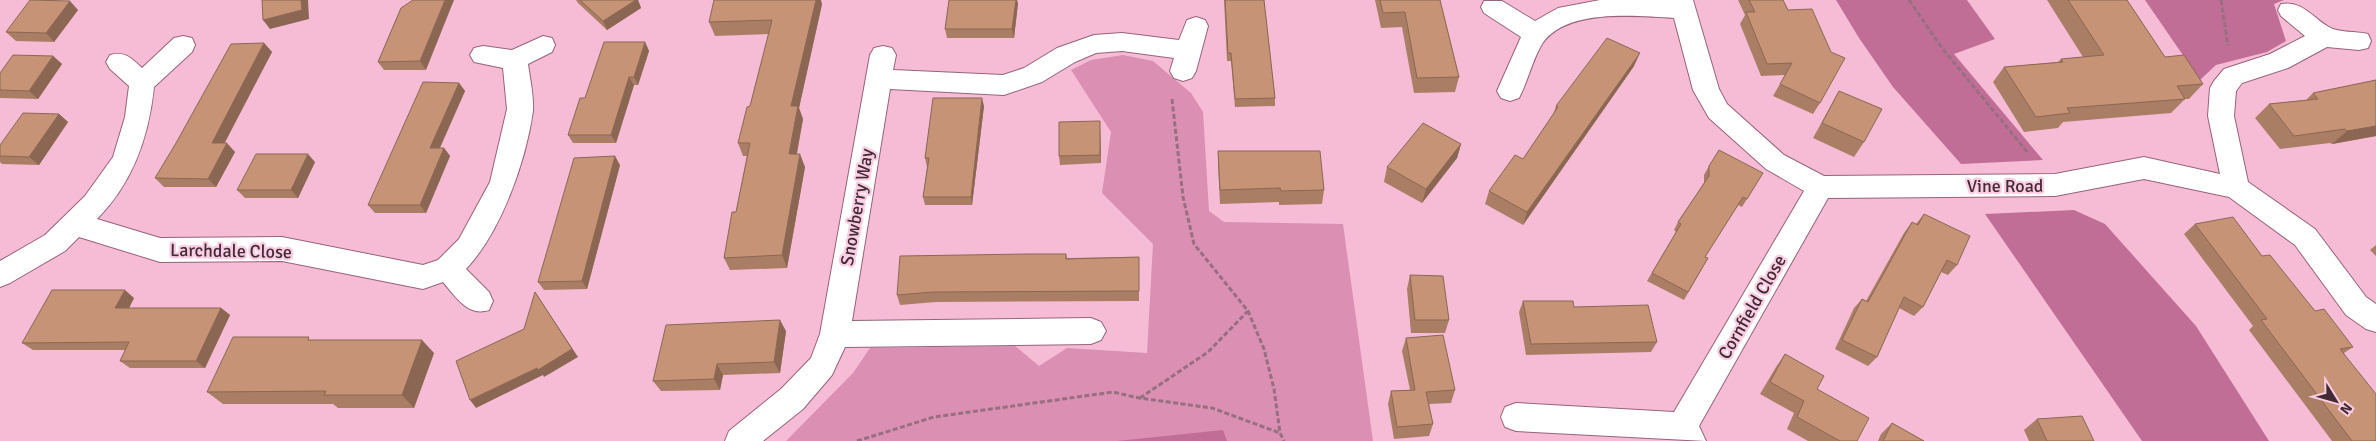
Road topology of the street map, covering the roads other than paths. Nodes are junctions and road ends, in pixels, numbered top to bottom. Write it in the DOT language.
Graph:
graph roads {
  1 [pos="1682,5"];
  2 [pos="1493,7"];
  3 [pos="2290,10"];
  4 [pos="1196,26"];
  5 [pos="1536,34"];
  6 [pos="2324,37"];
  7 [pos="2359,41"];
  8 [pos="183,45"];
  9 [pos="543,45"];
  10 [pos="482,56"];
  11 [pos="515,60"];
  12 [pos="119,62"];
  13 [pos="142,84"];
  14 [pos="1510,90"];
  15 [pos="1820,187"];
  16 [pos="2236,188"];
  17 [pos="75,224"];
  18 [pos="448,270"];
  19 [pos="0,276"];
  20 [pos="479,301"];
  21 [pos="2376,320"];
  22 [pos="1091,331"];
  23 [pos="835,334"];
  24 [pos="1516,417"];
  25 [pos="1687,434"];
  26 [pos="740,441"];
  1 -- 5 [label="street"];
  1 -- 15 [label="street, Vine Road"];
  2 -- 5 [label="street"];
  3 -- 6 [label="street"];
  4 -- 23 [label="street, Snowberry Way"];
  5 -- 14 [label="street"];
  6 -- 7 [label="street"];
  6 -- 16 [label="street"];
  8 -- 13 [label="street"];
  9 -- 11 [label="street"];
  10 -- 11 [label="street"];
  11 -- 18 [label="street"];
  12 -- 13 [label="street"];
  13 -- 17 [label="street"];
  15 -- 16 [label="street, Vine Road"];
  15 -- 25 [label="street, Cornfield Close"];
  16 -- 21 [label="street, Vine Road"];
  17 -- 18 [label="street, Larchdale Close"];
  17 -- 19 [label="street"];
  18 -- 20 [label="street"];
  22 -- 23 [label="street"];
  23 -- 26 [label="street, Snowberry Way"];
  24 -- 25 [label="street, Cornfield Close"];
}
